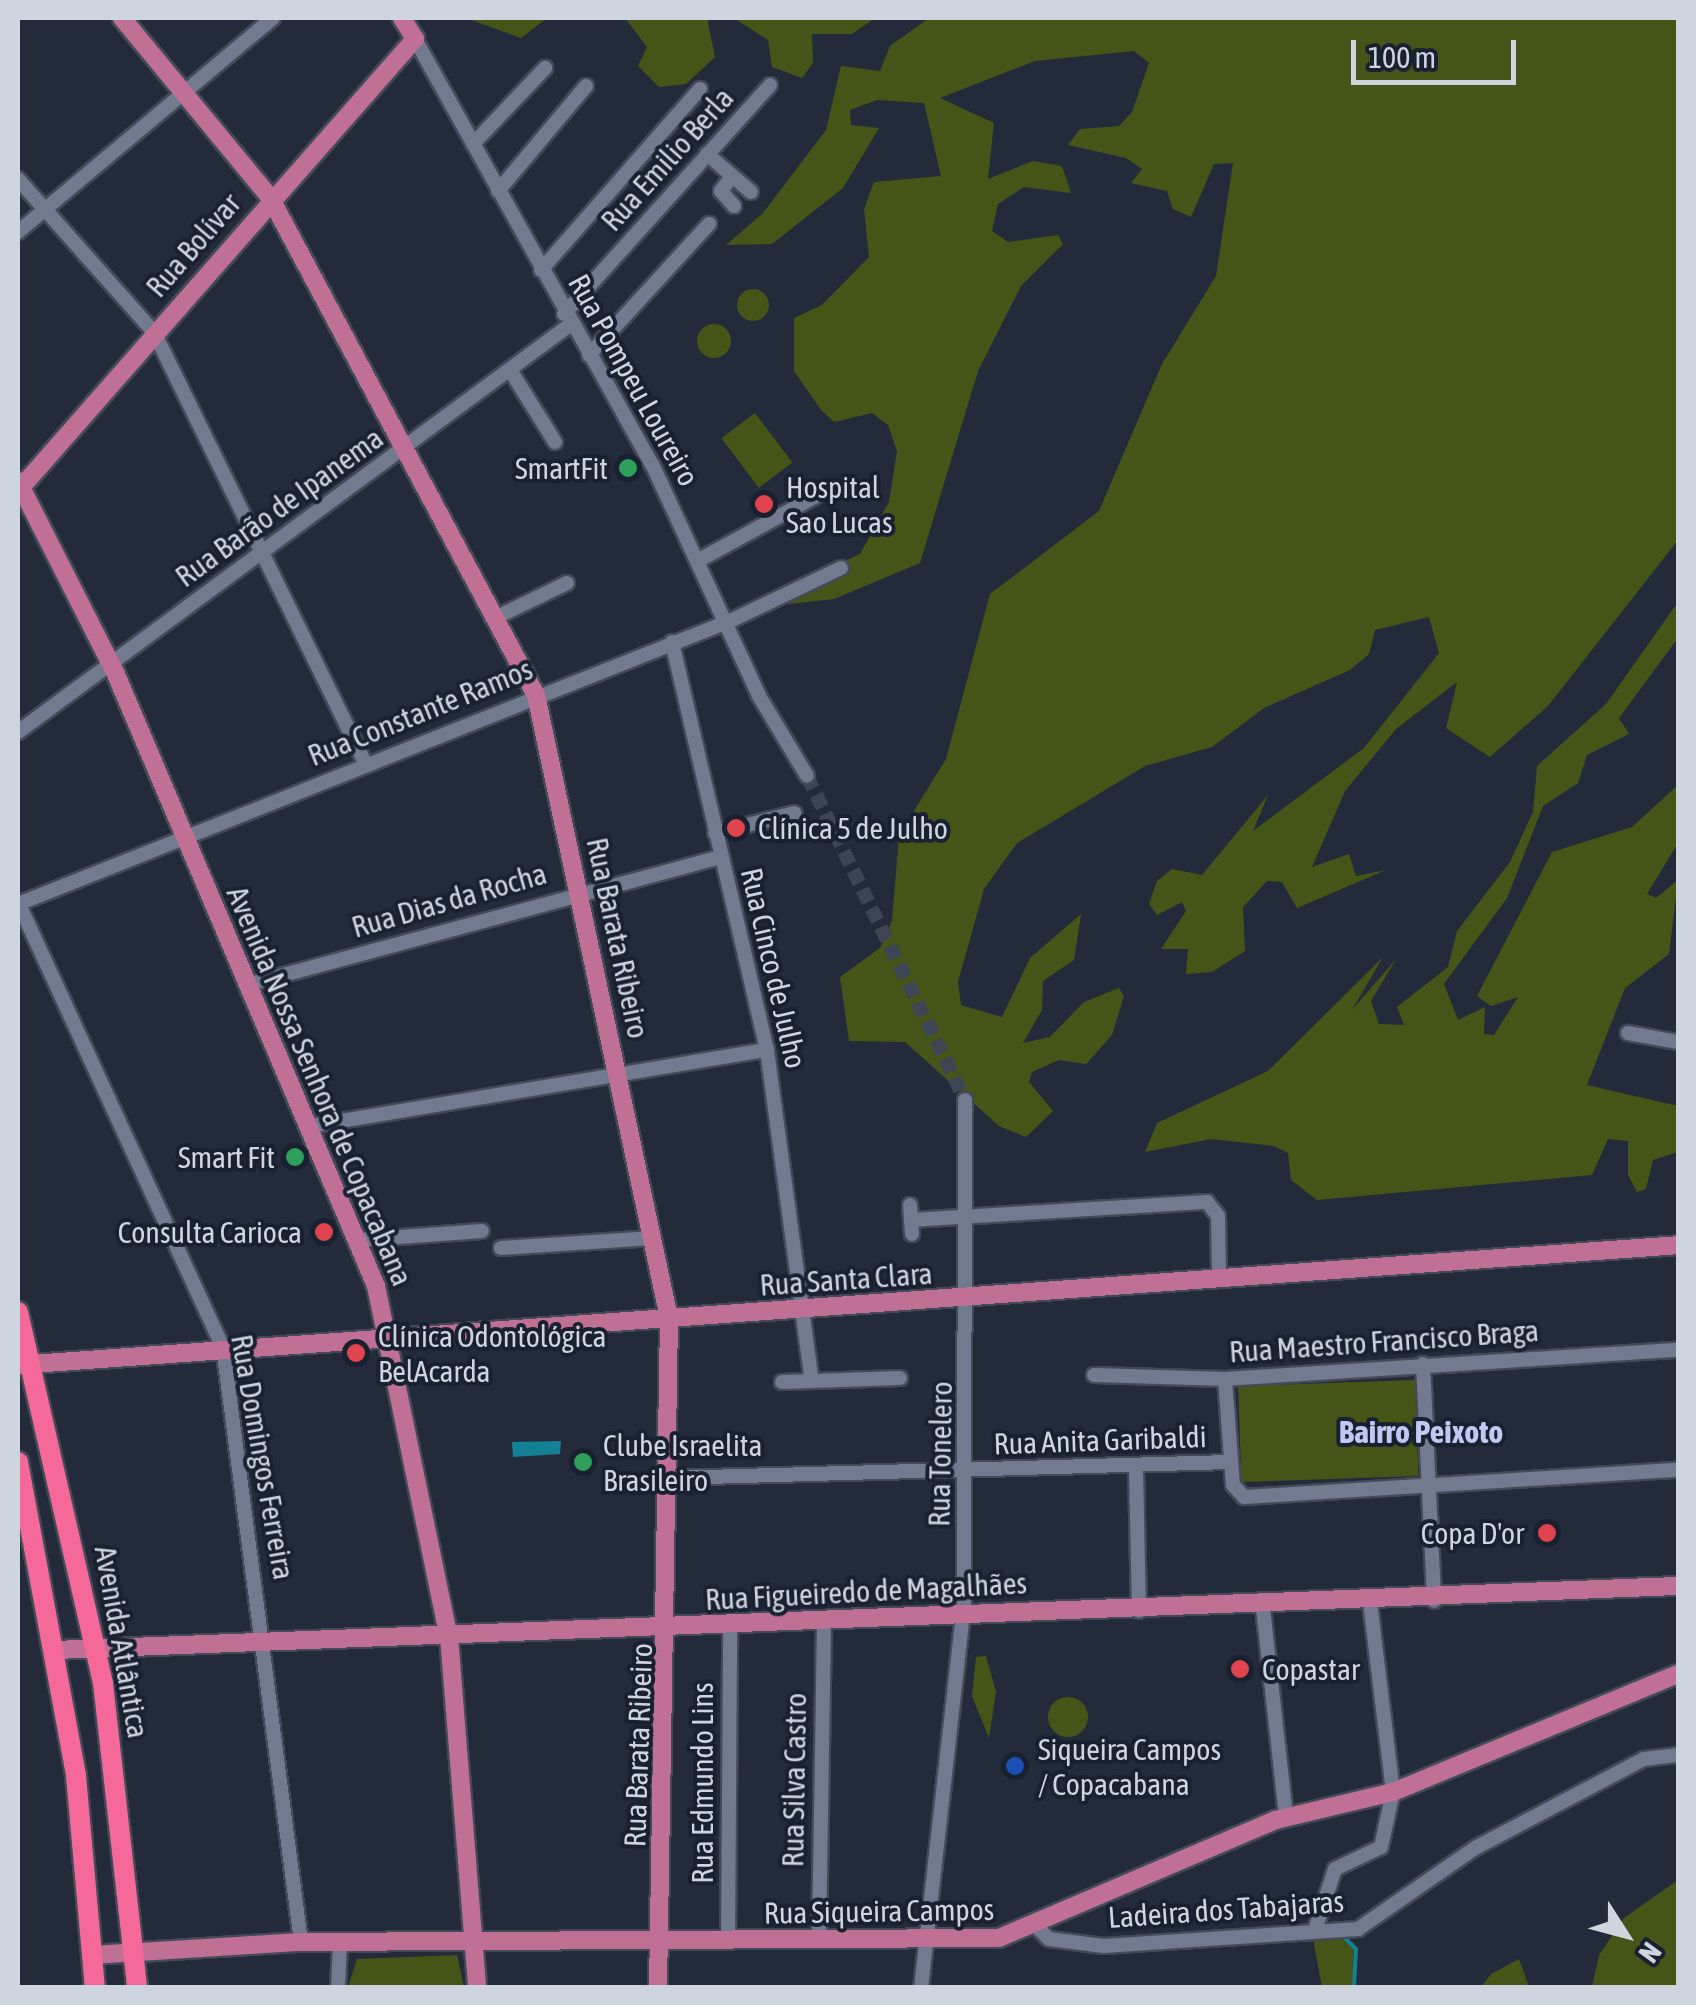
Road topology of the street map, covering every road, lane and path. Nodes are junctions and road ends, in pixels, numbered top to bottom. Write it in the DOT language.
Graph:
graph roads {
  1 [pos="122,18"];
  2 [pos="273,18"];
  3 [pos="402,18"];
  4 [pos="415,39"];
  5 [pos="545,68"];
  6 [pos="770,85"];
  7 [pos="586,86"];
  8 [pos="700,89"];
  9 [pos="184,92"];
  10 [pos="473,144"];
  11 [pos="708,154"];
  12 [pos="732,176"];
  13 [pos="18,179"];
  14 [pos="498,191"];
  15 [pos="750,192"];
  16 [pos="270,199"];
  17 [pos="734,206"];
  18 [pos="44,210"];
  19 [pos="709,224"];
  20 [pos="18,232"];
  21 [pos="541,270"];
  22 [pos="568,319"];
  23 [pos="154,332"];
  24 [pos="589,355"];
  25 [pos="510,370"];
  26 [pos="555,442"];
  27 [pos="404,450"];
  28 [pos="19,486"];
  29 [pos="816,496"];
  30 [pos="258,555"];
  31 [pos="700,559"];
  32 [pos="841,568"];
  33 [pos="567,584"];
  34 [pos="495,618"];
  35 [pos="730,621"];
  36 [pos="672,642"];
  37 [pos="111,662"];
  38 [pos="536,695"];
  39 [pos="18,732"];
  40 [pos="364,763"];
  41 [pos="807,776"];
  42 [pos="796,813"];
  43 [pos="716,833"];
  44 [pos="185,837"];
  45 [pos="721,858"];
  46 [pos="580,892"];
  47 [pos="18,904"];
  48 [pos="250,984"];
  49 [pos="1628,1034"];
  50 [pos="1678,1042"];
  51 [pos="767,1050"];
  52 [pos="620,1077"];
  53 [pos="965,1100"];
  54 [pos="311,1126"];
  55 [pos="971,1219"];
  56 [pos="911,1220"];
  57 [pos="482,1230"];
  58 [pos="653,1238"];
  59 [pos="358,1240"];
  60 [pos="1678,1246"];
  61 [pos="501,1248"];
  62 [pos="1219,1275"];
  63 [pos="970,1299"];
  64 [pos="808,1308"];
  65 [pos="18,1312"];
  66 [pos="670,1318"];
  67 [pos="389,1333"];
  68 [pos="223,1347"];
  69 [pos="1678,1350"];
  70 [pos="25,1364"];
  71 [pos="1422,1364"];
  72 [pos="1094,1375"];
  73 [pos="900,1378"];
  74 [pos="1225,1379"];
  75 [pos="812,1381"];
  76 [pos="782,1382"];
  77 [pos="18,1462"];
  78 [pos="1231,1462"];
  79 [pos="1136,1469"];
  80 [pos="1678,1470"];
  81 [pos="967,1472"];
  82 [pos="670,1478"];
  83 [pos="1428,1486"];
  84 [pos="1678,1586"];
  85 [pos="1434,1601"];
  86 [pos="1370,1603"];
  87 [pos="1263,1608"];
  88 [pos="1139,1611"];
  89 [pos="964,1612"];
  90 [pos="824,1620"];
  91 [pos="730,1624"];
  92 [pos="669,1629"];
  93 [pos="449,1636"];
  94 [pos="266,1642"];
  95 [pos="97,1647"];
  96 [pos="55,1650"];
  97 [pos="1678,1674"];
  98 [pos="1678,1755"];
  99 [pos="1393,1792"];
  100 [pos="1286,1816"];
  101 [pos="1036,1926"];
  102 [pos="1316,1927"];
  103 [pos="927,1940"];
  104 [pos="478,1941"];
  105 [pos="728,1941"];
  106 [pos="819,1941"];
  107 [pos="301,1942"];
  108 [pos="340,1942"];
  109 [pos="659,1942"];
  110 [pos="135,1946"];
  111 [pos="92,1955"];
  112 [pos="95,1988"];
  113 [pos="136,1988"];
  114 [pos="338,1988"];
  115 [pos="477,1988"];
  116 [pos="658,1988"];
  117 [pos="921,1988"];
  1 -- 9 [label="main road, Rua Barata Ribeiro"];
  2 -- 9 [label="street"];
  3 -- 4 [label="main road, Rua Pompeu Loureiro"];
  4 -- 10 [label="street, Rua Pompeu Loureiro"];
  4 -- 16 [label="main road, Rua Bolívar"];
  5 -- 10 [label="street"];
  6 -- 11 [label="street, Rua Emilio Berla"];
  7 -- 14 [label="street"];
  8 -- 21 [label="street"];
  9 -- 16 [label="main road, Rua Barata Ribeiro"];
  9 -- 18 [label="street"];
  10 -- 14 [label="street, Rua Pompeu Loureiro"];
  11 -- 12 [label="street"];
  11 -- 22 [label="street, Rua Emilio Berla"];
  12 -- 15 [label="street"];
  12 -- 17 [label="street"];
  13 -- 18 [label="street"];
  14 -- 21 [label="street, Rua Pompeu Loureiro"];
  16 -- 23 [label="main road, Rua Bolívar"];
  16 -- 27 [label="main road, Rua Barata Ribeiro"];
  18 -- 20 [label="street"];
  18 -- 23 [label="street"];
  19 -- 24 [label="street"];
  21 -- 22 [label="street, Rua Pompeu Loureiro"];
  22 -- 24 [label="street, Rua Pompeu Loureiro"];
  22 -- 25 [label="street, Rua Barão de Ipanema"];
  23 -- 28 [label="main road, Rua Bolívar"];
  23 -- 30 [label="street"];
  24 -- 31 [label="street, Rua Pompeu Loureiro"];
  25 -- 26 [label="street"];
  25 -- 27 [label="street, Rua Barão de Ipanema"];
  27 -- 30 [label="street, Rua Barão de Ipanema"];
  27 -- 34 [label="main road, Rua Barata Ribeiro"];
  28 -- 37 [label="main road, Avenida Nossa Senhora de Copacabana"];
  29 -- 31 [label="street"];
  30 -- 37 [label="street, Rua Barão de Ipanema"];
  30 -- 40 [label="street"];
  31 -- 35 [label="street, Rua Pompeu Loureiro"];
  32 -- 35 [label="street, Rua Constante Ramos"];
  33 -- 34 [label="street"];
  34 -- 38 [label="main road, Rua Barata Ribeiro"];
  35 -- 36 [label="street, Rua Constante Ramos"];
  35 -- 41 [label="street, Rua Pompeu Loureiro"];
  36 -- 38 [label="street, Rua Constante Ramos"];
  36 -- 43 [label="street, Rua Cinco de Julho"];
  37 -- 39 [label="street, Rua Barão de Ipanema"];
  37 -- 44 [label="main road, Avenida Nossa Senhora de Copacabana"];
  38 -- 40 [label="street, Rua Constante Ramos"];
  38 -- 46 [label="main road, Rua Barata Ribeiro"];
  40 -- 44 [label="street, Rua Constante Ramos"];
  42 -- 43 [label="street"];
  43 -- 45 [label="street, Rua Cinco de Julho"];
  44 -- 47 [label="street, Rua Constante Ramos"];
  44 -- 48 [label="main road, Avenida Nossa Senhora de Copacabana"];
  45 -- 46 [label="street, Rua Dias da Rocha"];
  45 -- 51 [label="street, Rua Cinco de Julho"];
  46 -- 48 [label="street, Rua Dias da Rocha"];
  46 -- 52 [label="main road, Rua Barata Ribeiro"];
  47 -- 68 [label="street, Rua Domingos Ferreira"];
  48 -- 54 [label="main road, Avenida Nossa Senhora de Copacabana"];
  49 -- 50 [label="street"];
  51 -- 52 [label="street"];
  51 -- 64 [label="street, Rua Cinco de Julho"];
  52 -- 54 [label="street"];
  52 -- 58 [label="main road, Rua Barata Ribeiro"];
  53 -- 55 [label="street, Rua Tonelero"];
  54 -- 59 [label="main road, Avenida Nossa Senhora de Copacabana"];
  55 -- 56 [label="street"];
  55 -- 62 [label="street"];
  55 -- 63 [label="street, Rua Tonelero"];
  57 -- 59 [label="street"];
  58 -- 61 [label="street"];
  58 -- 66 [label="main road, Rua Barata Ribeiro"];
  59 -- 67 [label="main road, Avenida Nossa Senhora de Copacabana"];
  60 -- 62 [label="main road, Rua Santa Clara"];
  62 -- 63 [label="main road, Rua Santa Clara"];
  63 -- 64 [label="main road, Rua Santa Clara"];
  63 -- 81 [label="street, Rua Tonelero"];
  64 -- 66 [label="main road, Rua Santa Clara"];
  64 -- 75 [label="street, Rua Cinco de Julho"];
  65 -- 70 [label="highway, Avenida Atlântica"];
  66 -- 67 [label="main road, Rua Santa Clara"];
  66 -- 82 [label="main road, Rua Barata Ribeiro"];
  67 -- 68 [label="main road, Rua Santa Clara"];
  67 -- 93 [label="main road, Avenida Nossa Senhora de Copacabana"];
  68 -- 70 [label="main road, Rua Santa Clara"];
  68 -- 94 [label="street, Rua Domingos Ferreira"];
  69 -- 71 [label="street, Rua Maestro Francisco Braga"];
  70 -- 95 [label="highway, Avenida Atlântica"];
  71 -- 74 [label="street, Rua Maestro Francisco Braga"];
  71 -- 83 [label="street"];
  72 -- 74 [label="street, Rua Maestro Francisco Braga"];
  73 -- 75 [label="street"];
  74 -- 78 [label="street"];
  75 -- 76 [label="street"];
  77 -- 96 [label="highway"];
  78 -- 79 [label="street, Rua Anita Garibaldi"];
  78 -- 83 [label="street"];
  79 -- 81 [label="street, Rua Anita Garibaldi"];
  79 -- 88 [label="street"];
  80 -- 83 [label="street"];
  81 -- 82 [label="street, Rua Anita Garibaldi"];
  81 -- 89 [label="street, Rua Tonelero"];
  82 -- 92 [label="main road, Rua Barata Ribeiro"];
  83 -- 85 [label="street"];
  84 -- 85 [label="main road, Rua Figueiredo de Magalhães"];
  85 -- 86 [label="main road, Rua Figueiredo de Magalhães"];
  86 -- 87 [label="main road, Rua Figueiredo de Magalhães"];
  86 -- 99 [label="street"];
  87 -- 88 [label="main road, Rua Figueiredo de Magalhães"];
  87 -- 100 [label="street"];
  88 -- 89 [label="main road, Rua Figueiredo de Magalhães"];
  89 -- 90 [label="main road, Rua Figueiredo de Magalhães"];
  89 -- 103 [label="street, Rua Tonelero"];
  90 -- 91 [label="main road, Rua Figueiredo de Magalhães"];
  90 -- 106 [label="street, Rua Silva Castro"];
  91 -- 92 [label="main road, Rua Figueiredo de Magalhães"];
  91 -- 105 [label="street, Rua Edmundo Lins"];
  92 -- 93 [label="main road, Rua Figueiredo de Magalhães"];
  92 -- 109 [label="main road, Rua Barata Ribeiro"];
  93 -- 94 [label="main road, Rua Figueiredo de Magalhães"];
  93 -- 104 [label="main road, Avenida Nossa Senhora de Copacabana"];
  94 -- 95 [label="main road, Rua Figueiredo de Magalhães"];
  94 -- 107 [label="street, Rua Domingos Ferreira"];
  95 -- 96 [label="main road, Rua Figueiredo de Magalhães"];
  95 -- 110 [label="highway, Avenida Atlântica"];
  96 -- 111 [label="highway"];
  97 -- 99 [label="main road, Rua Siqueira Campos"];
  98 -- 102 [label="street, Ladeira dos Tabajaras"];
  99 -- 100 [label="main road, Rua Siqueira Campos"];
  99 -- 102 [label="street"];
  100 -- 101 [label="main road, Rua Siqueira Campos"];
  101 -- 102 [label="street, Ladeira dos Tabajaras"];
  101 -- 103 [label="main road, Rua Siqueira Campos"];
  103 -- 106 [label="main road, Rua Siqueira Campos"];
  103 -- 117 [label="street, Rua Tonelero"];
  104 -- 108 [label="main road, Rua Siqueira Campos"];
  104 -- 109 [label="main road, Rua Siqueira Campos"];
  104 -- 115 [label="main road, Avenida Nossa Senhora de Copacabana"];
  105 -- 106 [label="main road, Rua Siqueira Campos"];
  105 -- 109 [label="main road, Rua Siqueira Campos"];
  107 -- 108 [label="main road, Rua Siqueira Campos"];
  107 -- 110 [label="main road, Rua Siqueira Campos"];
  108 -- 114 [label="street"];
  109 -- 116 [label="main road, Rua Barata Ribeiro"];
  110 -- 111 [label="main road, Rua Siqueira Campos"];
  110 -- 113 [label="highway, Avenida Atlântica"];
  111 -- 112 [label="highway"];
}
